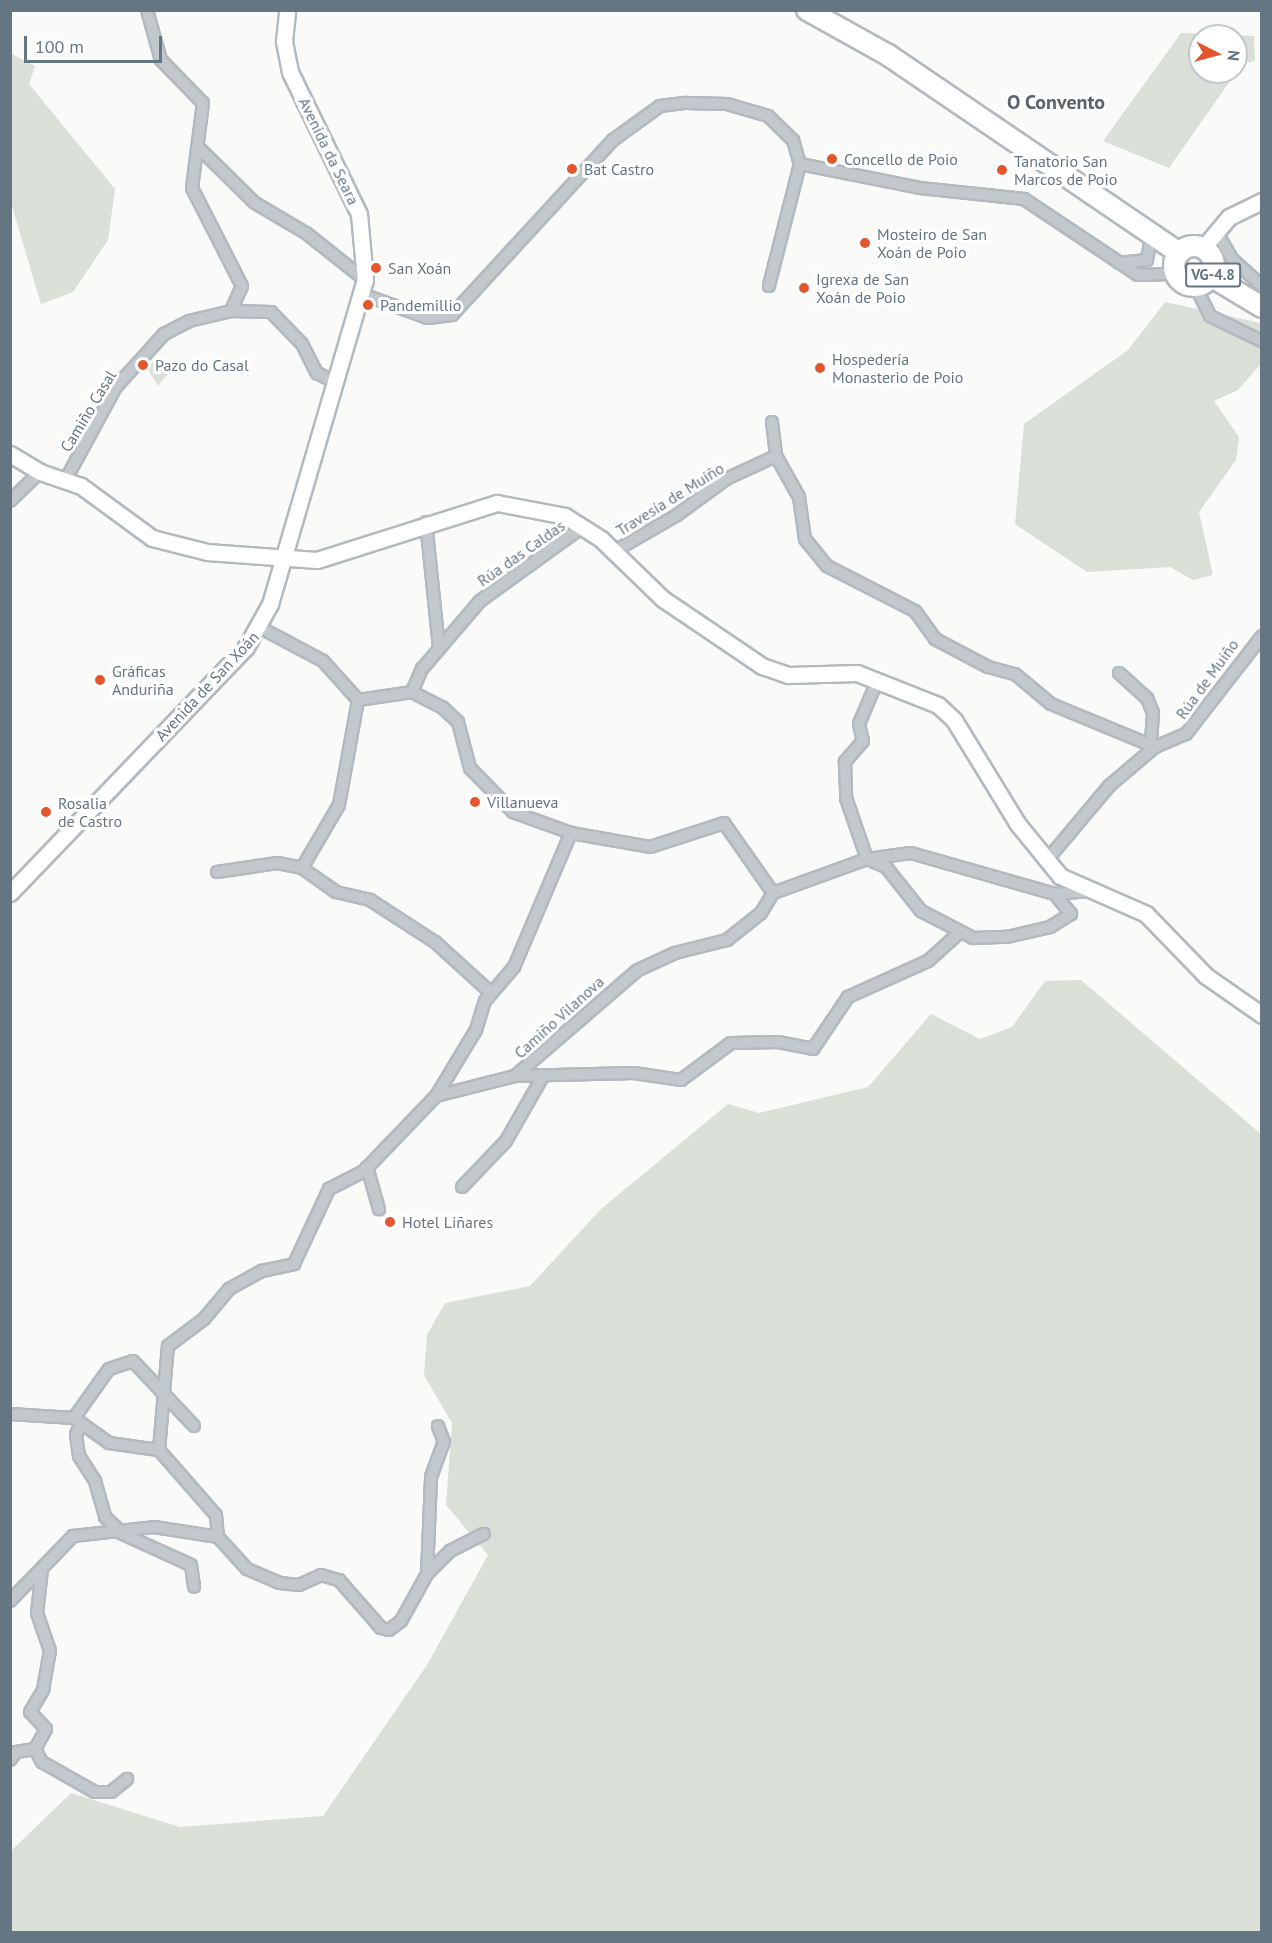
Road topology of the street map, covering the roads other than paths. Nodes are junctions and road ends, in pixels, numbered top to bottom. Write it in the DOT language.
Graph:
graph roads {
  1 [pos="147,10"];
  2 [pos="287,10"];
  3 [pos="807,10"];
  4 [pos="200,149"];
  5 [pos="800,164"];
  6 [pos="1262,201"];
  7 [pos="1216,231"];
  8 [pos="1152,233"];
  9 [pos="1203,248"];
  10 [pos="1179,253"];
  11 [pos="1118,263"];
  12 [pos="1176,274"];
  13 [pos="1203,282"];
  14 [pos="769,286"];
  15 [pos="1262,286"];
  16 [pos="364,287"];
  17 [pos="1262,307"];
  18 [pos="231,311"];
  19 [pos="1262,341"];
  20 [pos="335,382"];
  21 [pos="772,422"];
  22 [pos="10,454"];
  23 [pos="776,456"];
  24 [pos="40,472"];
  25 [pos="66,479"];
  26 [pos="10,501"];
  27 [pos="426,522"];
  28 [pos="584,526"];
  29 [pos="613,552"];
  30 [pos="284,560"];
  31 [pos="261,628"];
  32 [pos="1262,636"];
  33 [pos="439,648"];
  34 [pos="1119,673"];
  35 [pos="878,679"];
  36 [pos="412,692"];
  37 [pos="358,700"];
  38 [pos="1153,746"];
  39 [pos="571,833"];
  40 [pos="867,859"];
  41 [pos="1047,860"];
  42 [pos="302,868"];
  43 [pos="218,872"];
  44 [pos="1090,891"];
  45 [pos="10,893"];
  46 [pos="773,893"];
  47 [pos="1055,894"];
  48 [pos="958,934"];
  49 [pos="490,992"];
  50 [pos="1262,1015"];
  51 [pos="515,1076"];
  52 [pos="542,1078"];
  53 [pos="436,1096"];
  54 [pos="367,1167"];
  55 [pos="462,1187"];
  56 [pos="379,1209"];
  57 [pos="162,1387"];
  58 [pos="10,1414"];
  59 [pos="78,1421"];
  60 [pos="194,1426"];
  61 [pos="438,1426"];
  62 [pos="159,1450"];
  63 [pos="118,1530"];
  64 [pos="484,1534"];
  65 [pos="218,1537"];
  66 [pos="42,1570"];
  67 [pos="427,1574"];
  68 [pos="194,1587"];
  69 [pos="10,1601"];
  70 [pos="34,1749"];
  71 [pos="10,1760"];
  72 [pos="127,1779"];
  1 -- 4 [label="street"];
  2 -- 16 [label="street, Avenida da Seara"];
  3 -- 8 [label="highway"];
  4 -- 16 [label="street"];
  4 -- 18 [label="street"];
  5 -- 11 [label="street"];
  5 -- 14 [label="street"];
  5 -- 16 [label="street"];
  6 -- 7 [label="street"];
  7 -- 9 [label="street"];
  7 -- 15 [label="street"];
  8 -- 10 [label="highway"];
  8 -- 11 [label="street"];
  9 -- 10 [label="highway, VG-4.8"];
  9 -- 13 [label="highway, VG-4.8"];
  10 -- 12 [label="highway, VG-4.8"];
  11 -- 12 [label="street"];
  12 -- 13 [label="highway, VG-4.8"];
  13 -- 17 [label="highway, VG-4.8"];
  13 -- 19 [label="street"];
  16 -- 20 [label="street, Avenida de San Xoán"];
  18 -- 20 [label="street"];
  18 -- 25 [label="street, Camiño Casal"];
  20 -- 30 [label="street, Avenida de San Xoán"];
  21 -- 23 [label="street"];
  22 -- 24 [label="street"];
  23 -- 29 [label="street, Travesía de Muíño"];
  23 -- 38 [label="street"];
  24 -- 25 [label="street"];
  24 -- 26 [label="street"];
  25 -- 30 [label="street"];
  27 -- 28 [label="street"];
  27 -- 30 [label="street"];
  27 -- 33 [label="street"];
  28 -- 29 [label="street"];
  28 -- 33 [label="street, Rúa das Caldas"];
  29 -- 35 [label="street"];
  30 -- 31 [label="street, Avenida de San Xoán"];
  31 -- 37 [label="street"];
  31 -- 45 [label="street, Avenida de San Xoán"];
  32 -- 38 [label="street, Rúa de Muíño"];
  33 -- 36 [label="street, Rúa das Caldas"];
  34 -- 38 [label="street"];
  35 -- 40 [label="street"];
  35 -- 41 [label="street"];
  36 -- 37 [label="street"];
  36 -- 39 [label="street"];
  37 -- 42 [label="street"];
  38 -- 41 [label="street, Rúa de Muíño"];
  39 -- 46 [label="street"];
  39 -- 49 [label="street"];
  40 -- 46 [label="street"];
  40 -- 47 [label="street"];
  40 -- 48 [label="street"];
  41 -- 44 [label="street"];
  42 -- 43 [label="street"];
  42 -- 49 [label="street"];
  44 -- 47 [label="street"];
  44 -- 50 [label="street"];
  46 -- 51 [label="street, Camiño Vilanova"];
  47 -- 48 [label="street"];
  48 -- 52 [label="street"];
  49 -- 53 [label="street"];
  51 -- 52 [label="street"];
  51 -- 53 [label="street, Camiño Vilanova"];
  52 -- 55 [label="street"];
  53 -- 54 [label="street"];
  54 -- 56 [label="street"];
  54 -- 57 [label="street"];
  57 -- 59 [label="street"];
  57 -- 60 [label="street"];
  57 -- 62 [label="street"];
  58 -- 59 [label="street"];
  59 -- 62 [label="street"];
  59 -- 63 [label="street"];
  61 -- 67 [label="street"];
  62 -- 65 [label="street"];
  63 -- 65 [label="street"];
  63 -- 66 [label="street"];
  63 -- 68 [label="street"];
  64 -- 67 [label="street"];
  65 -- 67 [label="street"];
  66 -- 69 [label="street"];
  66 -- 70 [label="street"];
  70 -- 71 [label="street"];
  70 -- 72 [label="street"];
}
